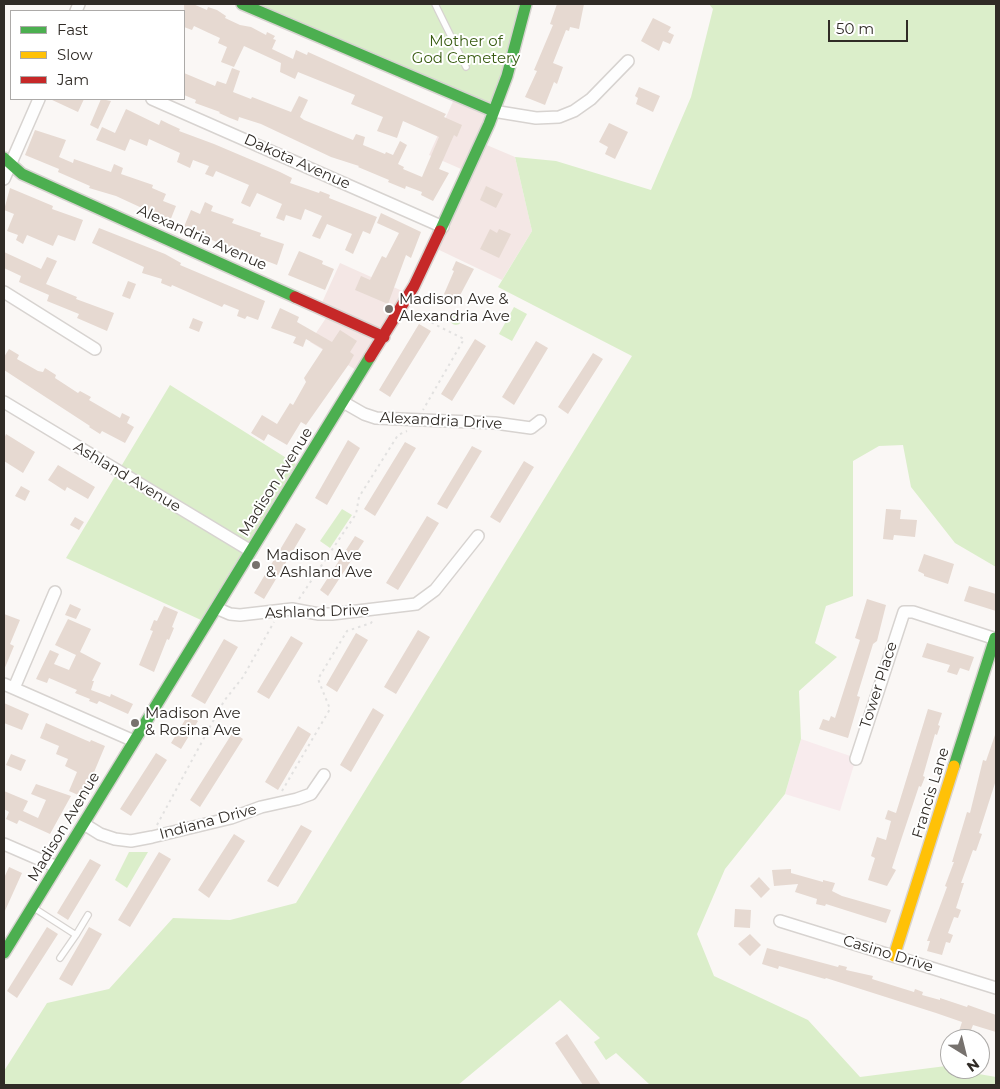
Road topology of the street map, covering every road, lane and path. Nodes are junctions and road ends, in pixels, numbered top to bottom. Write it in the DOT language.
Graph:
graph roads {
  1 [pos="242,4"];
  2 [pos="435,4"];
  3 [pos="526,4"];
  4 [pos="628,61"];
  5 [pos="466,66"];
  6 [pos="38,100"];
  7 [pos="154,100"];
  8 [pos="493,111"];
  9 [pos="7,161"];
  10 [pos="4,179"];
  11 [pos="443,227"];
  12 [pos="4,292"];
  13 [pos="403,304"];
  14 [pos="384,337"];
  15 [pos="95,348"];
  16 [pos="4,402"];
  17 [pos="343,402"];
  18 [pos="418,419"];
  19 [pos="540,421"];
  20 [pos="478,536"];
  21 [pos="251,552"];
  22 [pos="55,592"];
  23 [pos="216,608"];
  24 [pos="292,609"];
  25 [pos="276,610"];
  26 [pos="377,610"];
  27 [pos="996,638"];
  28 [pos="9,686"];
  29 [pos="134,741"];
  30 [pos="856,759"];
  31 [pos="324,775"];
  32 [pos="274,804"];
  33 [pos="84,824"];
  34 [pos="152,836"];
  35 [pos="4,844"];
  36 [pos="57,867"];
  37 [pos="33,907"];
  38 [pos="88,915"];
  39 [pos="780,920"];
  40 [pos="76,935"];
  41 [pos="4,953"];
  42 [pos="894,956"];
  43 [pos="60,958"];
  44 [pos="996,988"];
  1 -- 8 [label="main road"];
  2 -- 5 [label="lane"];
  3 -- 8 [label="main road, Madison Avenue"];
  4 -- 8 [label="street"];
  6 -- 9 [label="street"];
  7 -- 11 [label="street, Dakota Avenue"];
  8 -- 11 [label="main road, Madison Avenue"];
  9 -- 10 [label="street"];
  9 -- 14 [label="main road, Alexandria Avenue"];
  11 -- 13 [label="main road, Madison Avenue"];
  12 -- 15 [label="street"];
  13 -- 14 [label="main road, Madison Avenue"];
  13 -- 18 [label="path"];
  14 -- 17 [label="main road, Madison Avenue"];
  16 -- 21 [label="street, Ashland Avenue"];
  17 -- 18 [label="street, Alexandria Drive"];
  17 -- 21 [label="main road, Madison Avenue"];
  18 -- 19 [label="street, Alexandria Drive"];
  18 -- 24 [label="path"];
  20 -- 26 [label="street, Ashland Drive"];
  21 -- 23 [label="main road, Madison Avenue"];
  22 -- 28 [label="street"];
  23 -- 25 [label="street, Ashland Drive"];
  23 -- 29 [label="main road, Madison Avenue"];
  24 -- 25 [label="street, Ashland Drive"];
  24 -- 26 [label="street, Ashland Drive"];
  25 -- 34 [label="path"];
  26 -- 32 [label="path"];
  27 -- 30 [label="street, Tower Place"];
  27 -- 42 [label="main road, Francis Lane"];
  28 -- 29 [label="street"];
  29 -- 33 [label="main road, Madison Avenue"];
  31 -- 32 [label="street, Indiana Drive"];
  32 -- 34 [label="street, Indiana Drive"];
  33 -- 34 [label="street, Indiana Drive"];
  33 -- 36 [label="main road, Madison Avenue"];
  35 -- 36 [label="street"];
  36 -- 37 [label="main road, Madison Avenue"];
  37 -- 40 [label="lane"];
  37 -- 41 [label="main road, Madison Avenue"];
  38 -- 40 [label="lane"];
  39 -- 42 [label="street, Casino Drive"];
  40 -- 43 [label="lane"];
  42 -- 44 [label="street, Casino Drive"];
}
